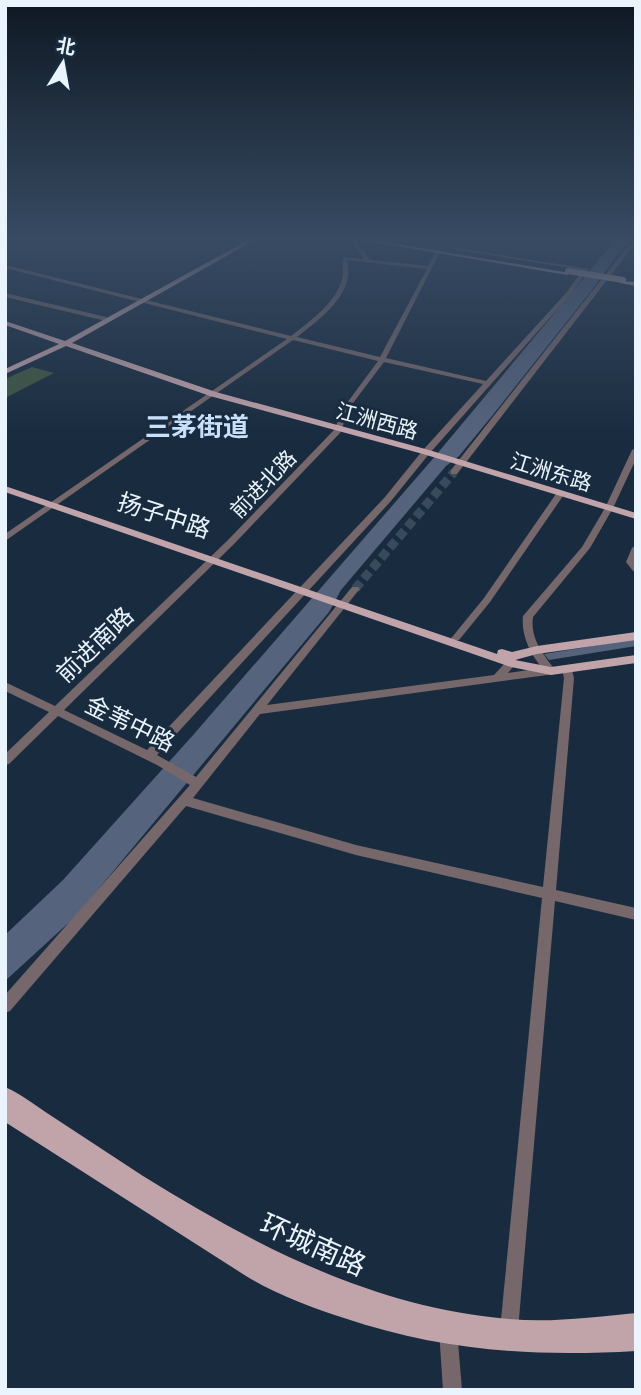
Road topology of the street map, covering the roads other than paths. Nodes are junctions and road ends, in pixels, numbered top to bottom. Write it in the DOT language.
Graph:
graph roads {
  1 [pos="48,305"];
  2 [pos="132,305"];
  3 [pos="132,305"];
  4 [pos="167,305"];
  5 [pos="330,305"];
  6 [pos="410,305"];
  7 [pos="558,305"];
  8 [pos="584,305"];
  9 [pos="106,319"];
  10 [pos="5,324"];
  11 [pos="295,337"];
  12 [pos="62,344"];
  13 [pos="381,361"];
  14 [pos="5,371"];
  15 [pos="487,383"];
  16 [pos="211,395"];
  17 [pos="338,430"];
  18 [pos="636,450"];
  19 [pos="428,453"];
  20 [pos="457,465"];
  21 [pos="5,487"];
  22 [pos="561,493"];
  23 [pos="54,504"];
  24 [pos="609,508"];
  25 [pos="636,516"];
  26 [pos="5,538"];
  27 [pos="636,548"];
  28 [pos="215,558"];
  29 [pos="636,569"];
  30 [pos="355,589"];
  31 [pos="305,590"];
  32 [pos="342,602"];
  33 [pos="636,636"];
  34 [pos="456,638"];
  35 [pos="537,650"];
  36 [pos="511,659"];
  37 [pos="636,659"];
  38 [pos="566,668"];
  39 [pos="551,671"];
  40 [pos="496,678"];
  41 [pos="5,686"];
  42 [pos="258,710"];
  43 [pos="56,712"];
  44 [pos="149,756"];
  45 [pos="5,761"];
  46 [pos="196,782"];
  47 [pos="184,800"];
  48 [pos="549,895"];
  49 [pos="636,915"];
  50 [pos="5,1006"];
  51 [pos="5,1096"];
  52 [pos="5,1111"];
  53 [pos="636,1324"];
  54 [pos="448,1329"];
  55 [pos="509,1330"];
  56 [pos="636,1340"];
  57 [pos="453,1390"];
  1 -- 9 [label="street"];
  2 -- 9 [label="main road"];
  3 -- 12 [label="main road"];
  4 -- 11 [label="street"];
  5 -- 11 [label="street"];
  6 -- 13 [label="street, 前进北路"];
  7 -- 15 [label="street"];
  8 -- 20 [label="street"];
  9 -- 12 [label="main road"];
  10 -- 12 [label="main road, 江洲西路"];
  11 -- 13 [label="street"];
  11 -- 16 [label="street"];
  12 -- 14 [label="main road"];
  12 -- 16 [label="main road, 江洲西路"];
  13 -- 15 [label="street"];
  13 -- 17 [label="street, 前进北路"];
  15 -- 19 [label="street"];
  16 -- 17 [label="main road, 江洲西路"];
  16 -- 23 [label="street"];
  17 -- 19 [label="main road, 江洲西路"];
  17 -- 28 [label="street, 前进北路"];
  18 -- 24 [label="street"];
  19 -- 20 [label="main road, 江洲西路"];
  19 -- 31 [label="street"];
  20 -- 22 [label="main road, 江洲东路"];
  21 -- 23 [label="main road, 扬子中路"];
  22 -- 24 [label="main road, 江洲东路"];
  22 -- 34 [label="street"];
  23 -- 26 [label="street"];
  23 -- 28 [label="main road, 扬子中路"];
  24 -- 25 [label="main road, 江洲东路"];
  24 -- 35 [label="street"];
  27 -- 29 [label="street"];
  28 -- 31 [label="main road, 扬子中路"];
  28 -- 43 [label="street, 前进南路"];
  30 -- 32 [label="street"];
  31 -- 32 [label="main road, 扬子中路"];
  31 -- 44 [label="street"];
  32 -- 34 [label="main road"];
  32 -- 36 [label="main road"];
  32 -- 42 [label="street"];
  33 -- 35 [label="main road"];
  34 -- 36 [label="main road"];
  35 -- 36 [label="main road"];
  35 -- 39 [label="street"];
  36 -- 39 [label="main road"];
  36 -- 40 [label="street"];
  37 -- 38 [label="main road"];
  38 -- 39 [label="main road"];
  38 -- 48 [label="street"];
  39 -- 40 [label="street"];
  40 -- 42 [label="street"];
  41 -- 43 [label="street, 金苇中路"];
  42 -- 46 [label="street"];
  43 -- 44 [label="street, 金苇中路"];
  43 -- 45 [label="street, 前进南路"];
  44 -- 46 [label="street, 金苇中路"];
  46 -- 47 [label="street"];
  47 -- 48 [label="street"];
  47 -- 50 [label="street"];
  48 -- 49 [label="street"];
  48 -- 55 [label="street"];
  51 -- 54 [label="main road, 环城南路"];
  52 -- 54 [label="main road, 环城南路"];
  53 -- 55 [label="main road, 环城南路"];
  54 -- 55 [label="main road, 环城南路"];
  54 -- 56 [label="main road, 环城南路"];
  54 -- 57 [label="street"];
}
